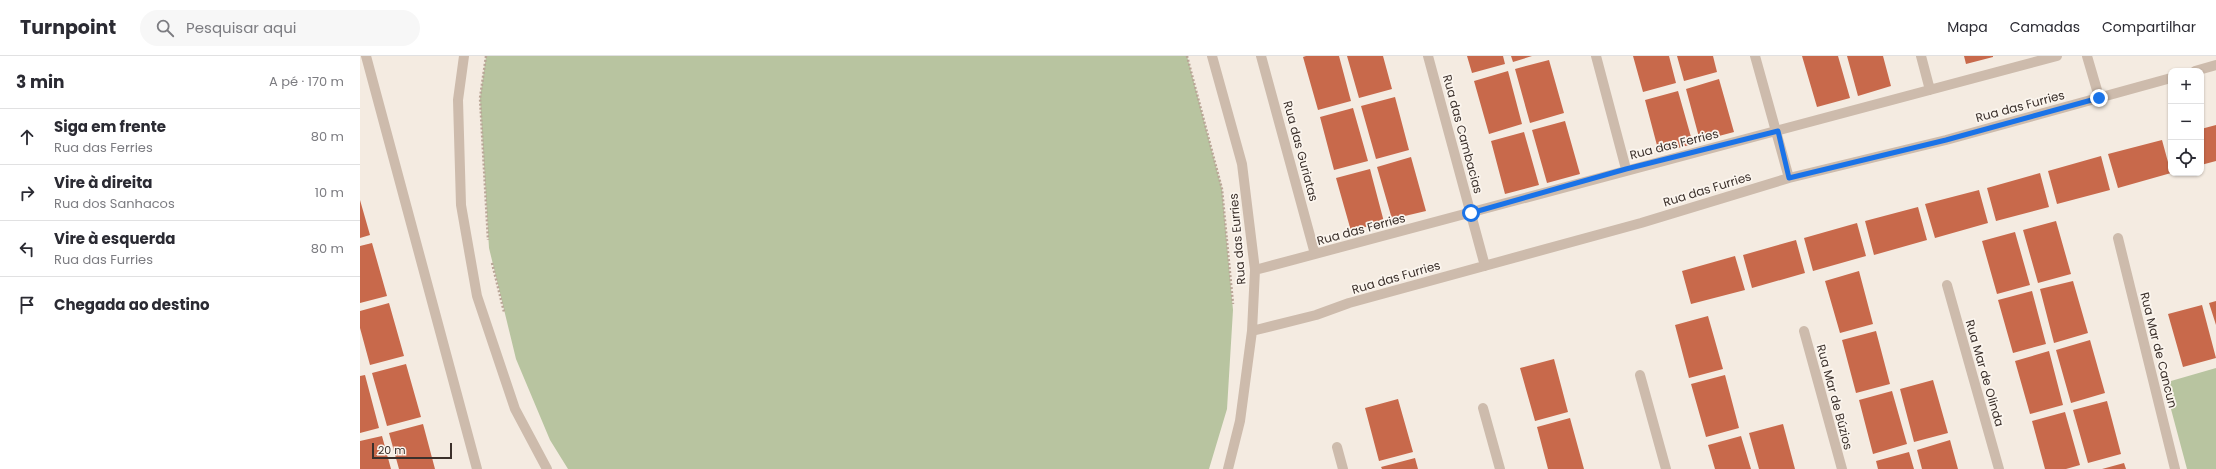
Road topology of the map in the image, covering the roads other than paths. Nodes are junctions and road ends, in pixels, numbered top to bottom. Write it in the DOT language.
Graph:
graph roads {
  1 [pos="366,56"];
  2 [pos="464,56"];
  3 [pos="1212,56"];
  4 [pos="1261,56"];
  5 [pos="1428,56"];
  6 [pos="1596,56"];
  7 [pos="1755,56"];
  8 [pos="1921,56"];
  9 [pos="2057,56"];
  10 [pos="2087,56"];
  11 [pos="2216,65"];
  12 [pos="2204,68"];
  13 [pos="2168,79"];
  14 [pos="1930,90"];
  15 [pos="2099,98"];
  16 [pos="1778,131"];
  17 [pos="1626,169"];
  18 [pos="1789,178"];
  19 [pos="1471,213"];
  20 [pos="2118,238"];
  21 [pos="1315,254"];
  22 [pos="1484,266"];
  23 [pos="1255,270"];
  24 [pos="1947,284"];
  25 [pos="1252,331"];
  26 [pos="1804,331"];
  27 [pos="1640,375"];
  28 [pos="1483,408"];
  29 [pos="1337,447"];
  30 [pos="477,469"];
  31 [pos="547,469"];
  32 [pos="1228,469"];
  33 [pos="1343,469"];
  34 [pos="1500,469"];
  35 [pos="1666,469"];
  36 [pos="1842,469"];
  37 [pos="1999,469"];
  38 [pos="2175,469"];
  1 -- 30 [label="street"];
  2 -- 31 [label="street"];
  3 -- 23 [label="street, Rua das Eurries"];
  4 -- 21 [label="street, Rua das Guriatas"];
  5 -- 19 [label="street, Rua das Cambacias"];
  6 -- 17 [label="street"];
  7 -- 16 [label="street"];
  8 -- 14 [label="street"];
  9 -- 14 [label="street, Rua das Ferries"];
  10 -- 15 [label="street"];
  11 -- 12 [label="street"];
  13 -- 15 [label="street, Rua das Furries"];
  14 -- 16 [label="street, Rua das Ferries"];
  15 -- 18 [label="street, Rua das Furries"];
  16 -- 17 [label="street, Rua das Ferries"];
  16 -- 18 [label="street"];
  17 -- 19 [label="street, Rua das Ferries"];
  18 -- 22 [label="street, Rua das Furries"];
  19 -- 21 [label="street, Rua das Ferries"];
  19 -- 22 [label="street, Rua das Cambacias"];
  20 -- 38 [label="street, Rua Mar de Cancun"];
  21 -- 23 [label="street, Rua das Ferries"];
  22 -- 25 [label="street, Rua das Furries"];
  23 -- 25 [label="street, Rua das Eurries"];
  24 -- 37 [label="street, Rua Mar de Olinda"];
  25 -- 32 [label="street, Rua das Eurries"];
  26 -- 36 [label="street, Rua Mar de Búzios"];
  27 -- 35 [label="street"];
  28 -- 34 [label="street"];
  29 -- 33 [label="street"];
}
